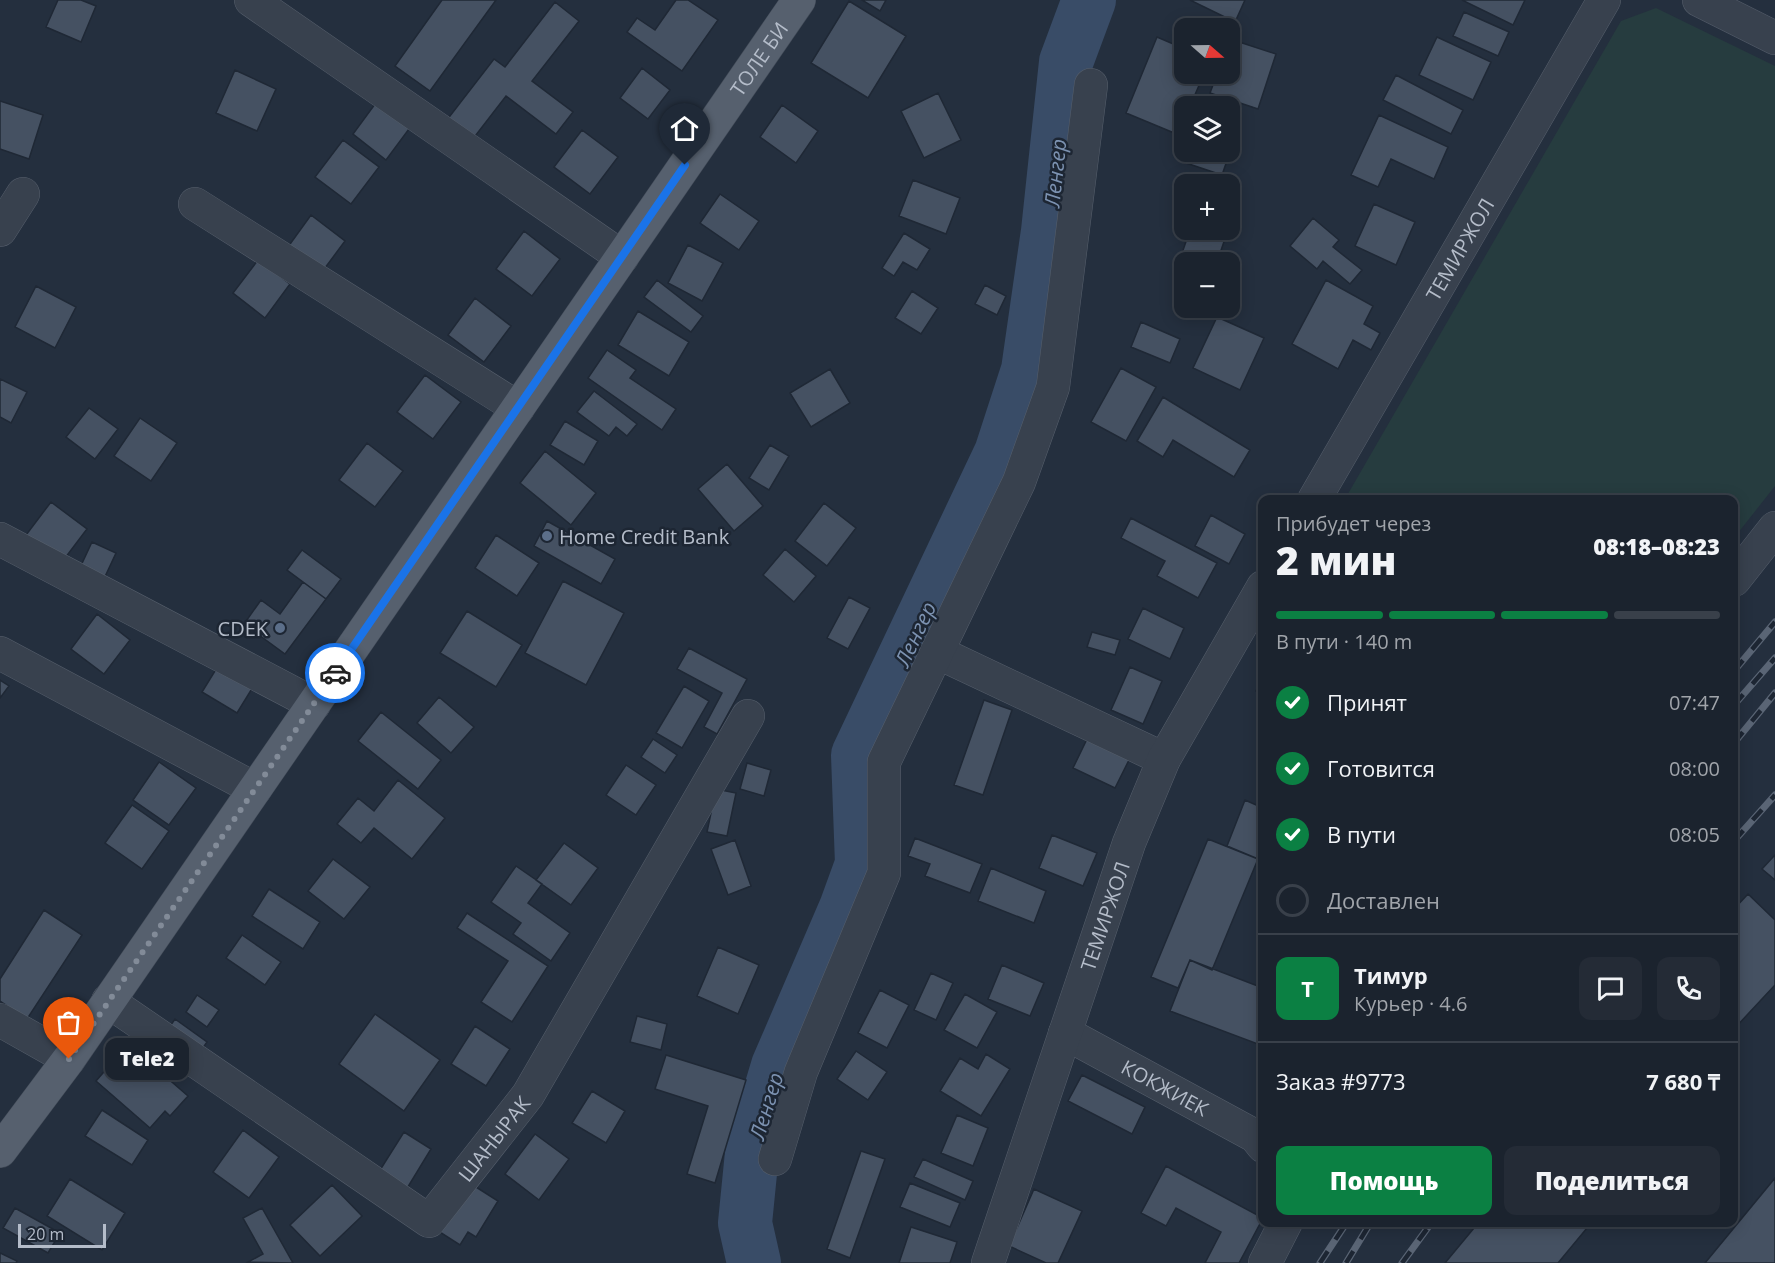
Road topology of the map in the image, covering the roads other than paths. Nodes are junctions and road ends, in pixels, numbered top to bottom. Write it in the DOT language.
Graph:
graph roads {
  1 [pos="250,0"];
  2 [pos="799,0"];
  3 [pos="1604,0"];
  4 [pos="1699,0"];
  5 [pos="1775,38"];
  6 [pos="1091,85"];
  7 [pos="22,194"];
  8 [pos="195,204"];
  9 [pos="0,230"];
  10 [pos="622,257"];
  11 [pos="518,408"];
  12 [pos="1317,495"];
  13 [pos="1775,528"];
  14 [pos="0,539"];
  15 [pos="1738,575"];
  16 [pos="1258,596"];
  17 [pos="938,652"];
  18 [pos="0,653"];
  19 [pos="314,704"];
  20 [pos="748,716"];
  21 [pos="1164,759"];
  22 [pos="255,789"];
  23 [pos="108,1001"];
  24 [pos="0,1020"];
  25 [pos="1065,1033"];
  26 [pos="69,1059"];
  27 [pos="1258,1140"];
  28 [pos="0,1151"];
  29 [pos="775,1160"];
  30 [pos="1283,1227"];
  31 [pos="988,1263"];
  32 [pos="1265,1263"];
  1 -- 10 [label="street"];
  2 -- 10 [label="main road, ТОЛЕ БИ"];
  3 -- 12 [label="street, ТЕМИРЖОЛ"];
  4 -- 5 [label="street"];
  6 -- 17 [label="street"];
  7 -- 9 [label="street"];
  8 -- 11 [label="street"];
  10 -- 11 [label="main road, ТОЛЕ БИ"];
  11 -- 19 [label="main road, ТОЛЕ БИ"];
  13 -- 15 [label="street"];
  14 -- 19 [label="street"];
  16 -- 21 [label="street, ТЕМИРЖОЛ"];
  17 -- 21 [label="street"];
  17 -- 29 [label="street"];
  18 -- 22 [label="street"];
  19 -- 22 [label="main road, ТОЛЕ БИ"];
  20 -- 23 [label="street, ШАНЫРАК"];
  21 -- 25 [label="street, ТЕМИРЖОЛ"];
  22 -- 23 [label="main road, ТОЛЕ БИ"];
  23 -- 26 [label="main road, ТОЛЕ БИ"];
  24 -- 26 [label="street"];
  25 -- 27 [label="street, КОКЖИЕК"];
  25 -- 31 [label="street, ТЕМИРЖОЛ"];
  26 -- 28 [label="main road, ТОЛЕ БИ"];
  30 -- 32 [label="street"];
}
